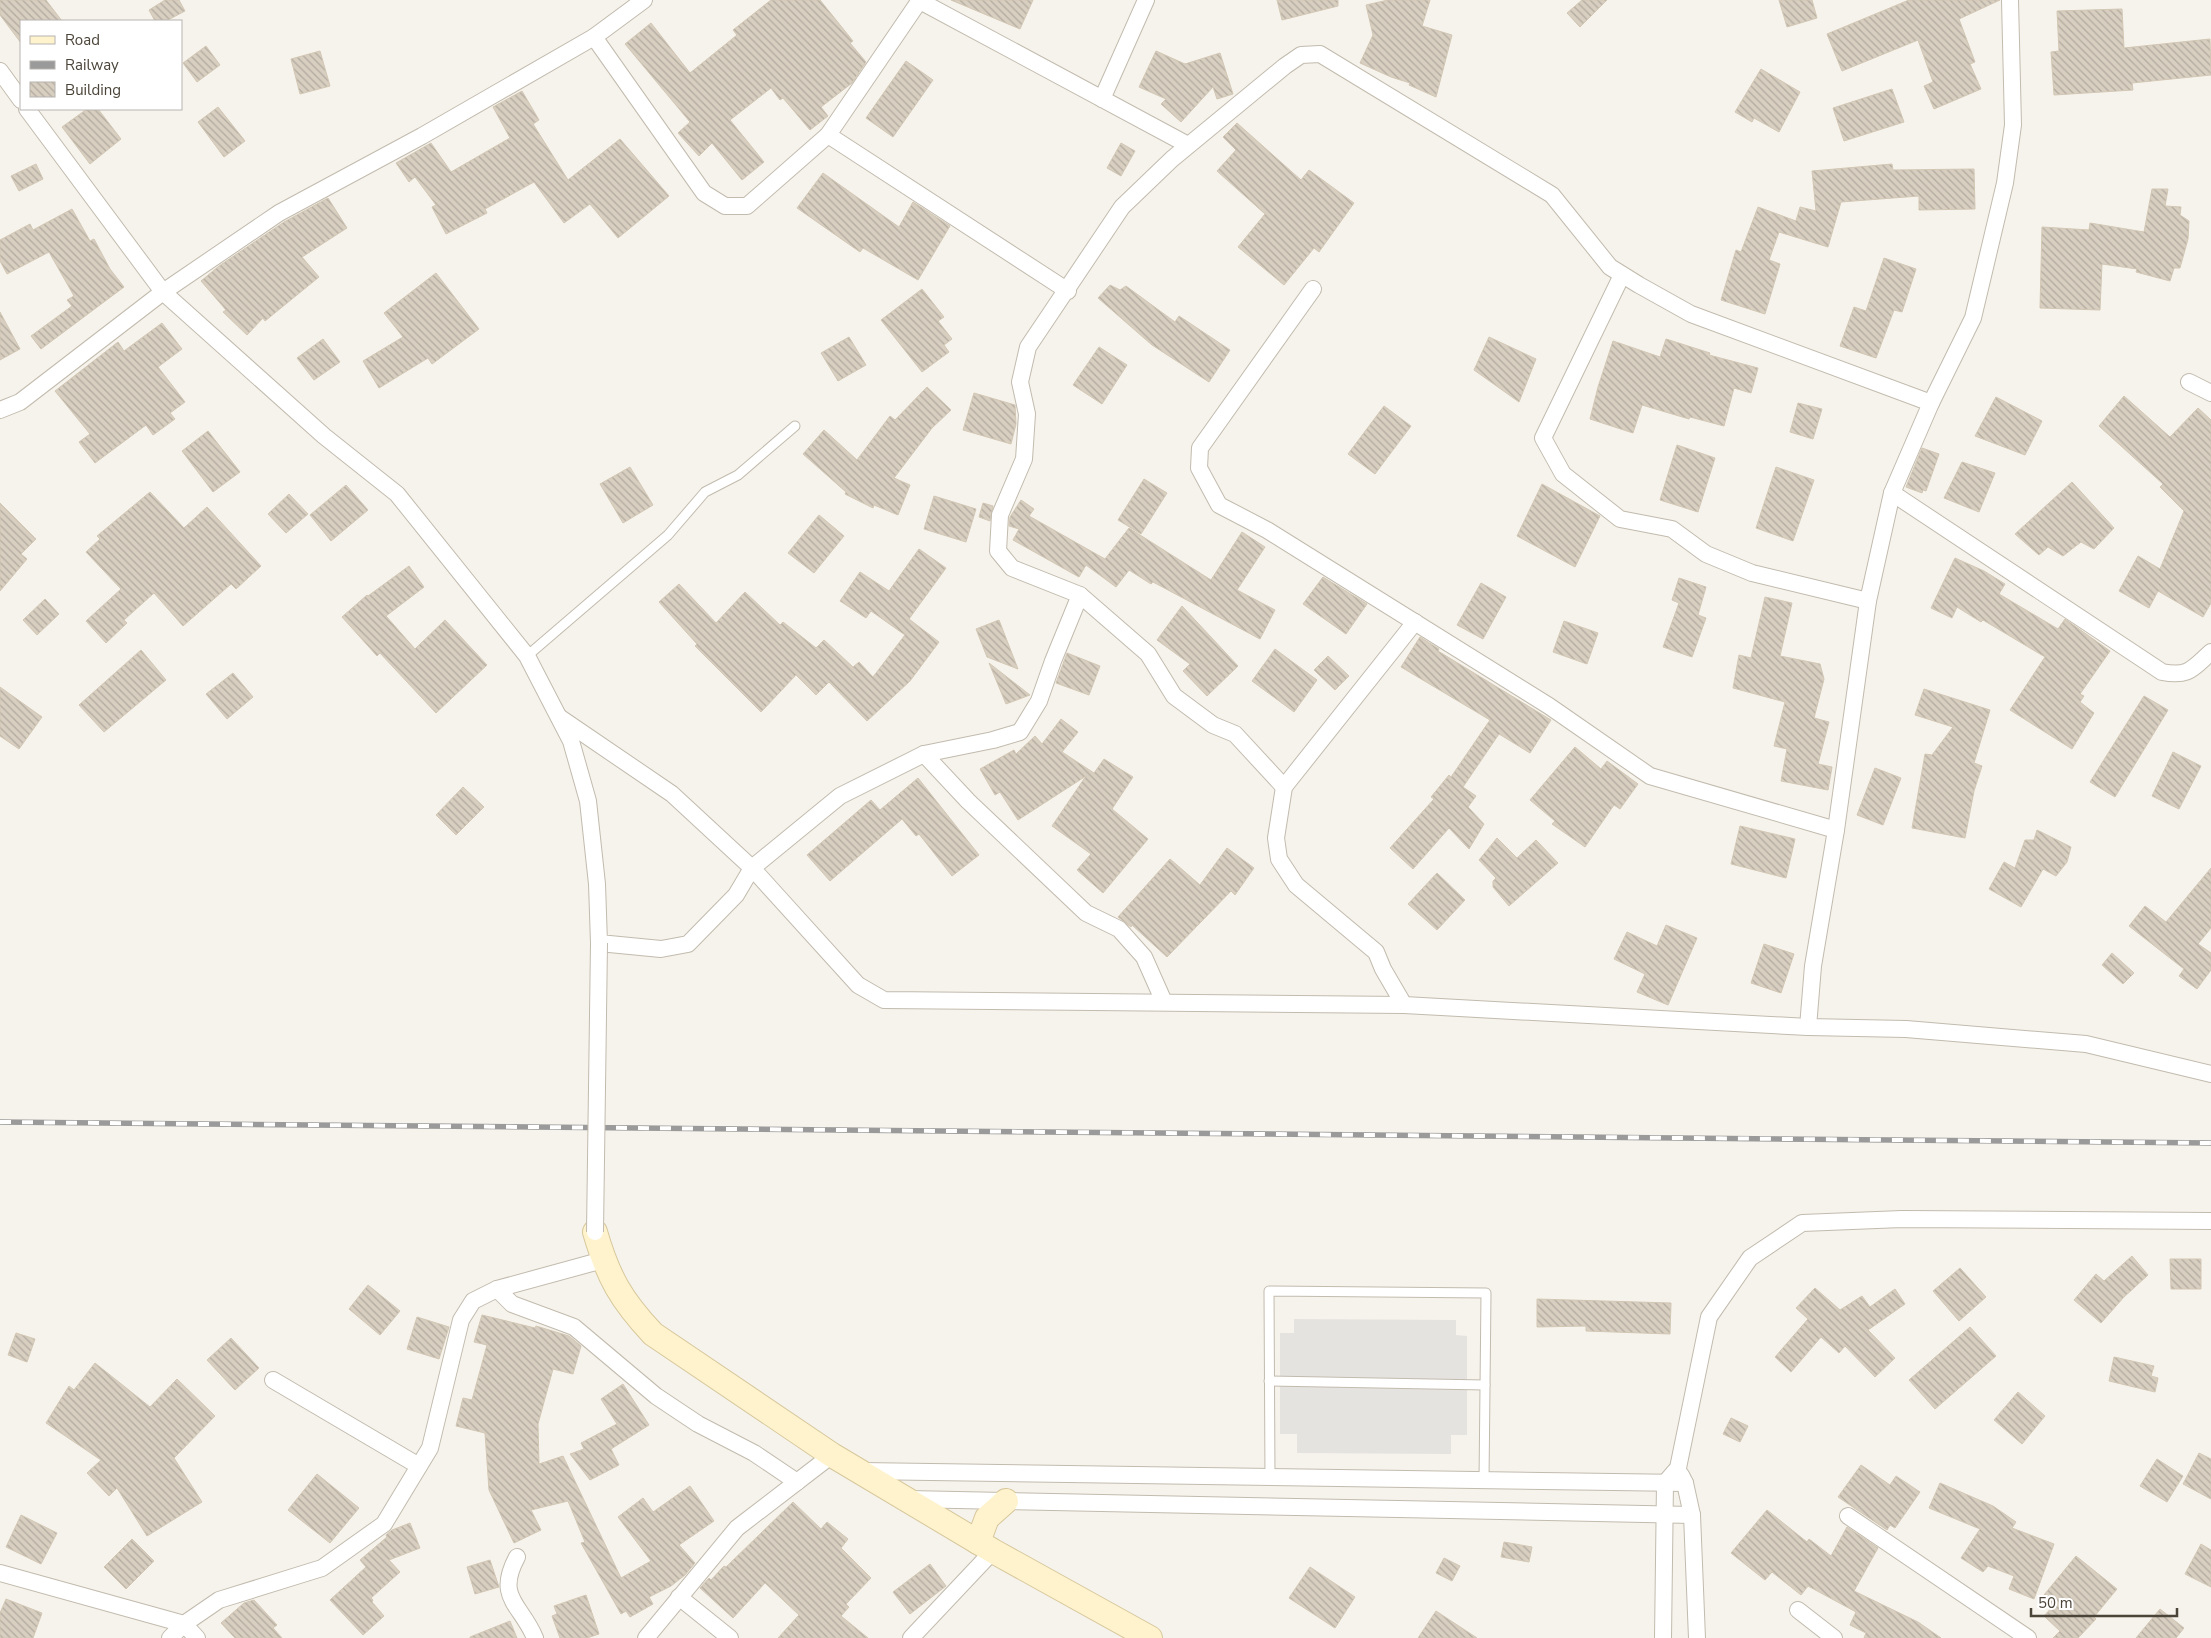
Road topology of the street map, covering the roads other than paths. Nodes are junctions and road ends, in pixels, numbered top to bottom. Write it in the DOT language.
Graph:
graph roads {
  1 [pos="644,0"];
  2 [pos="920,0"];
  3 [pos="1146,0"];
  4 [pos="2010,0"];
  5 [pos="594,37"];
  6 [pos="0,70"];
  7 [pos="20,99"];
  8 [pos="1102,99"];
  9 [pos="28,110"];
  10 [pos="828,136"];
  11 [pos="1188,145"];
  12 [pos="1622,275"];
  13 [pos="1312,289"];
  14 [pos="1068,291"];
  15 [pos="163,292"];
  16 [pos="2189,382"];
  17 [pos="2211,393"];
  18 [pos="1931,403"];
  19 [pos="0,410"];
  20 [pos="795,426"];
  21 [pos="1892,493"];
  22 [pos="1080,595"];
  23 [pos="1868,601"];
  24 [pos="1415,622"];
  25 [pos="2211,652"];
  26 [pos="527,656"];
  27 [pos="558,717"];
  28 [pos="924,754"];
  29 [pos="1284,787"];
  30 [pos="1836,830"];
  31 [pos="752,868"];
  32 [pos="599,943"];
  33 [pos="1164,1002"];
  34 [pos="1404,1005"];
  35 [pos="1808,1027"];
  36 [pos="2211,1074"];
  37 [pos="2211,1221"];
  38 [pos="595,1232"];
  39 [pos="603,1260"];
  40 [pos="497,1289"];
  41 [pos="273,1380"];
  42 [pos="1269,1380"];
  43 [pos="1485,1385"];
  44 [pos="832,1455"];
  45 [pos="419,1466"];
  46 [pos="1678,1468"];
  47 [pos="859,1471"];
  48 [pos="1050,1474"];
  49 [pos="1270,1478"];
  50 [pos="1484,1481"];
  51 [pos="797,1482"];
  52 [pos="1665,1483"];
  53 [pos="1685,1483"];
  54 [pos="906,1499"];
  55 [pos="1006,1500"];
  56 [pos="1050,1501"];
  57 [pos="1664,1514"];
  58 [pos="1692,1515"];
  59 [pos="1848,1516"];
  60 [pos="985,1546"];
  61 [pos="516,1556"];
  62 [pos="0,1573"];
  63 [pos="679,1597"];
  64 [pos="1798,1610"];
  65 [pos="184,1624"];
  66 [pos="1148,1637"];
  67 [pos="170,1638"];
  68 [pos="197,1638"];
  69 [pos="535,1638"];
  70 [pos="646,1638"];
  71 [pos="730,1638"];
  72 [pos="911,1638"];
  73 [pos="1664,1638"];
  74 [pos="1697,1638"];
  75 [pos="1834,1638"];
  76 [pos="2028,1638"];
  1 -- 5 [label="street"];
  2 -- 8 [label="street"];
  2 -- 10 [label="street"];
  3 -- 8 [label="street"];
  4 -- 18 [label="street"];
  5 -- 10 [label="street"];
  5 -- 15 [label="street"];
  6 -- 7 [label="street"];
  8 -- 11 [label="street"];
  9 -- 15 [label="street"];
  10 -- 14 [label="street"];
  11 -- 12 [label="street"];
  11 -- 14 [label="street"];
  12 -- 18 [label="street"];
  12 -- 23 [label="street"];
  13 -- 24 [label="street"];
  14 -- 22 [label="street"];
  15 -- 19 [label="street"];
  15 -- 26 [label="street"];
  16 -- 17 [label="street"];
  18 -- 21 [label="street"];
  20 -- 26 [label="lane"];
  21 -- 23 [label="street"];
  21 -- 25 [label="street"];
  22 -- 28 [label="street"];
  22 -- 29 [label="street"];
  23 -- 30 [label="street"];
  24 -- 29 [label="street"];
  24 -- 30 [label="street"];
  26 -- 27 [label="street"];
  27 -- 31 [label="street"];
  27 -- 32 [label="street"];
  28 -- 31 [label="street"];
  28 -- 33 [label="street"];
  29 -- 34 [label="street"];
  30 -- 35 [label="street"];
  31 -- 32 [label="street"];
  31 -- 33 [label="street"];
  32 -- 38 [label="street, bridge"];
  33 -- 34 [label="street"];
  34 -- 35 [label="street"];
  35 -- 36 [label="street"];
  37 -- 46 [label="street"];
  38 -- 39 [label="street"];
  39 -- 40 [label="street"];
  39 -- 44 [label="street"];
  40 -- 45 [label="street"];
  40 -- 51 [label="street"];
  41 -- 45 [label="street"];
  42 -- 43 [label="lane"];
  42 -- 43 [label="lane"];
  42 -- 49 [label="lane"];
  43 -- 50 [label="lane"];
  44 -- 47 [label="street"];
  44 -- 51 [label="street"];
  45 -- 65 [label="street"];
  46 -- 52 [label="street"];
  46 -- 53 [label="street"];
  47 -- 48 [label="street"];
  47 -- 54 [label="street"];
  48 -- 49 [label="street"];
  48 -- 56 [label="street"];
  49 -- 50 [label="street"];
  50 -- 52 [label="street"];
  51 -- 63 [label="street"];
  52 -- 53 [label="street"];
  52 -- 57 [label="street"];
  53 -- 58 [label="street"];
  54 -- 55 [label="street"];
  54 -- 60 [label="street"];
  55 -- 56 [label="street"];
  55 -- 60 [label="street"];
  56 -- 57 [label="street"];
  57 -- 58 [label="street"];
  57 -- 73 [label="street"];
  58 -- 74 [label="street"];
  59 -- 76 [label="street"];
  60 -- 66 [label="street"];
  60 -- 72 [label="street"];
  61 -- 69 [label="street"];
  62 -- 65 [label="street"];
  63 -- 70 [label="street"];
  63 -- 71 [label="street"];
  64 -- 75 [label="street"];
  65 -- 67 [label="street"];
  65 -- 68 [label="street"];
}
